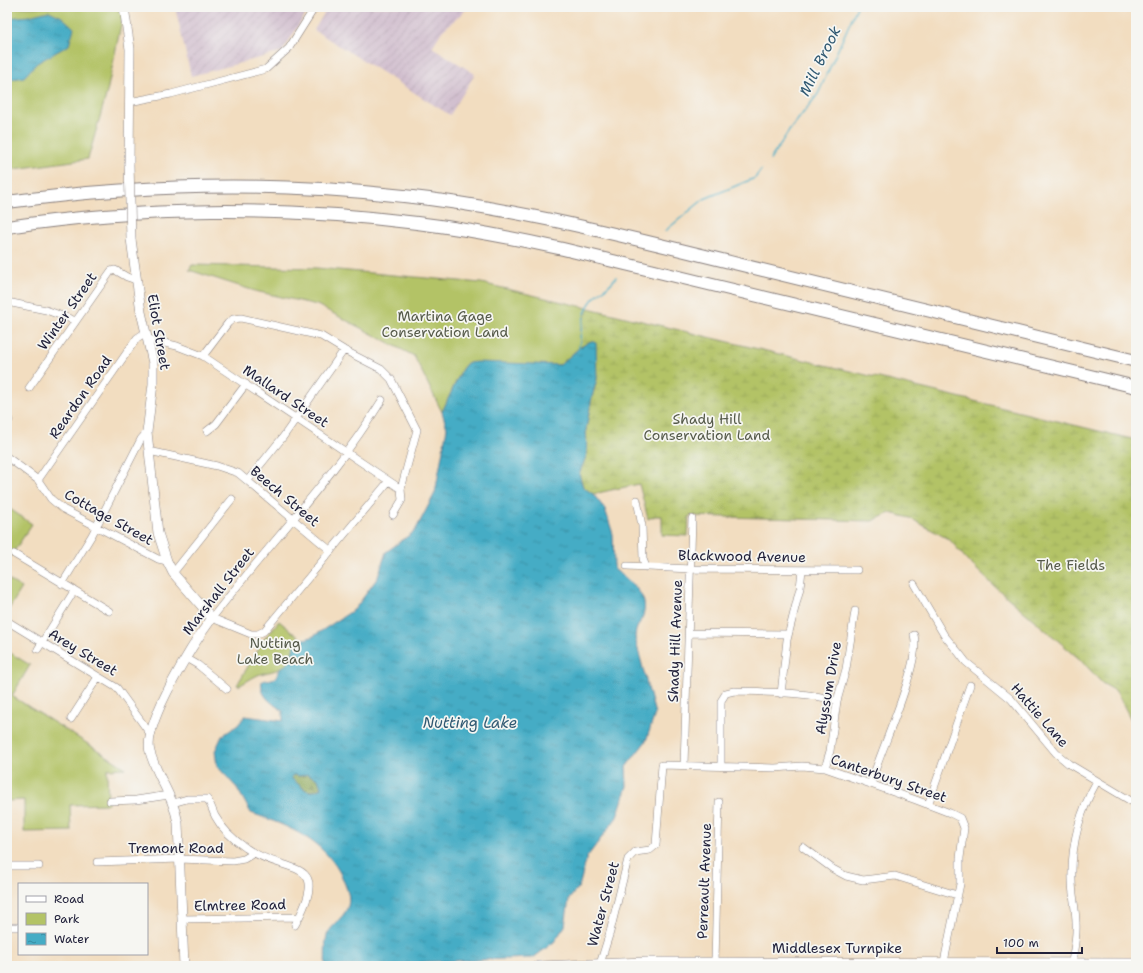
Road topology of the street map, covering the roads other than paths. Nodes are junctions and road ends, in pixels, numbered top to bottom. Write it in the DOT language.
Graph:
graph roads {
  1 [pos="124,7"];
  2 [pos="315,7"];
  3 [pos="129,102"];
  4 [pos="7,202"];
  5 [pos="7,228"];
  6 [pos="136,280"];
  7 [pos="7,302"];
  8 [pos="76,320"];
  9 [pos="147,336"];
  10 [pos="344,350"];
  11 [pos="204,356"];
  12 [pos="1136,361"];
  13 [pos="246,384"];
  14 [pos="1133,387"];
  15 [pos="29,388"];
  16 [pos="382,400"];
  17 [pos="296,419"];
  18 [pos="146,432"];
  19 [pos="207,432"];
  20 [pos="149,451"];
  21 [pos="346,452"];
  22 [pos="7,457"];
  23 [pos="38,480"];
  24 [pos="248,480"];
  25 [pos="388,482"];
  26 [pos="401,489"];
  27 [pos="232,499"];
  28 [pos="637,500"];
  29 [pos="393,515"];
  30 [pos="692,519"];
  31 [pos="293,520"];
  32 [pos="97,527"];
  33 [pos="331,551"];
  34 [pos="14,554"];
  35 [pos="167,562"];
  36 [pos="628,566"];
  37 [pos="646,567"];
  38 [pos="691,569"];
  39 [pos="802,570"];
  40 [pos="857,570"];
  41 [pos="173,573"];
  42 [pos="62,584"];
  43 [pos="914,584"];
  44 [pos="74,591"];
  45 [pos="108,611"];
  46 [pos="855,611"];
  47 [pos="212,618"];
  48 [pos="7,621"];
  49 [pos="689,633"];
  50 [pos="788,634"];
  51 [pos="914,635"];
  52 [pos="40,646"];
  53 [pos="186,658"];
  54 [pos="98,677"];
  55 [pos="970,685"];
  56 [pos="227,689"];
  57 [pos="781,694"];
  58 [pos="837,701"];
  59 [pos="71,719"];
  60 [pos="151,735"];
  61 [pos="684,765"];
  62 [pos="721,766"];
  63 [pos="825,768"];
  64 [pos="1098,781"];
  65 [pos="871,783"];
  66 [pos="171,799"];
  67 [pos="110,801"];
  68 [pos="719,802"];
  69 [pos="928,804"];
  70 [pos="1136,804"];
  71 [pos="656,845"];
  72 [pos="803,847"];
  73 [pos="254,853"];
  74 [pos="179,859"];
  75 [pos="97,862"];
  76 [pos="7,866"];
  77 [pos="39,866"];
  78 [pos="957,895"];
  79 [pos="299,917"];
  80 [pos="182,919"];
  81 [pos="295,925"];
  82 [pos="18,926"];
  83 [pos="7,927"];
  84 [pos="715,962"];
  85 [pos="944,962"];
  86 [pos="1072,962"];
  87 [pos="1136,963"];
  88 [pos="776,964"];
  89 [pos="871,964"];
  90 [pos="1004,964"];
  91 [pos="599,965"];
  92 [pos="184,966"];
  93 [pos="538,966"];
  1 -- 3 [label="street, Eliot Street"];
  2 -- 3 [label="street"];
  3 -- 6 [label="street, Eliot Street, bridge"];
  4 -- 12 [label="highway"];
  5 -- 14 [label="highway"];
  6 -- 8 [label="street, Winter Street"];
  6 -- 9 [label="street, Eliot Street"];
  7 -- 8 [label="street"];
  8 -- 15 [label="street, Winter Street"];
  9 -- 11 [label="street, Mallard Street"];
  9 -- 18 [label="street, Eliot Street"];
  9 -- 23 [label="street, Reardon Road"];
  10 -- 11 [label="street"];
  10 -- 17 [label="street"];
  10 -- 26 [label="street"];
  11 -- 13 [label="street, Mallard Street"];
  13 -- 17 [label="street, Mallard Street"];
  13 -- 19 [label="street"];
  16 -- 21 [label="street, Marshall Street"];
  17 -- 21 [label="street, Mallard Street"];
  17 -- 24 [label="street"];
  18 -- 20 [label="street, Eliot Street"];
  18 -- 32 [label="street"];
  20 -- 24 [label="street, Beech Street"];
  20 -- 35 [label="street, Eliot Street"];
  21 -- 25 [label="street, Mallard Street"];
  21 -- 31 [label="street, Marshall Street"];
  22 -- 23 [label="street, Cottage Street"];
  23 -- 32 [label="street, Cottage Street"];
  24 -- 31 [label="street, Beech Street"];
  25 -- 26 [label="street, Mallard Street"];
  25 -- 33 [label="street"];
  26 -- 29 [label="street"];
  27 -- 41 [label="street"];
  28 -- 37 [label="street"];
  30 -- 38 [label="street, Shady Hill Avenue"];
  31 -- 33 [label="street, Beech Street"];
  31 -- 47 [label="street, Marshall Street"];
  32 -- 35 [label="street, Cottage Street"];
  32 -- 42 [label="street"];
  33 -- 47 [label="street, Eliot Street"];
  34 -- 42 [label="street"];
  35 -- 41 [label="street, Eliot Street"];
  36 -- 37 [label="street, Blackwood Avenue"];
  37 -- 38 [label="street, Blackwood Avenue"];
  38 -- 39 [label="street, Blackwood Avenue"];
  38 -- 49 [label="street, Shady Hill Avenue"];
  39 -- 40 [label="street, Blackwood Avenue"];
  39 -- 50 [label="street"];
  41 -- 47 [label="street, Eliot Street"];
  42 -- 44 [label="street"];
  43 -- 64 [label="street, Hattie Lane"];
  44 -- 45 [label="street"];
  44 -- 52 [label="street"];
  46 -- 58 [label="street, Alyssum Drive"];
  47 -- 53 [label="street, Marshall Street"];
  48 -- 52 [label="street, Arey Street"];
  49 -- 50 [label="street"];
  49 -- 61 [label="street, Shady Hill Avenue"];
  50 -- 57 [label="street"];
  51 -- 65 [label="street"];
  52 -- 54 [label="street, Arey Street"];
  53 -- 56 [label="street"];
  53 -- 60 [label="street, Marshall Street"];
  54 -- 59 [label="street"];
  54 -- 60 [label="street, Arey Street"];
  55 -- 69 [label="street"];
  57 -- 58 [label="street"];
  57 -- 62 [label="street"];
  58 -- 63 [label="street, Alyssum Drive"];
  60 -- 66 [label="street, Marshall Street"];
  61 -- 62 [label="street, Canterbury Street"];
  61 -- 71 [label="street, Canterbury Street"];
  62 -- 63 [label="street, Canterbury Street"];
  63 -- 65 [label="street, Canterbury Street"];
  64 -- 70 [label="street, Hattie Lane"];
  64 -- 86 [label="street"];
  65 -- 69 [label="street, Canterbury Street"];
  66 -- 67 [label="street"];
  66 -- 73 [label="street"];
  66 -- 74 [label="street, Marshall Street"];
  68 -- 84 [label="street, Perreault Avenue"];
  69 -- 78 [label="street, Canterbury Street"];
  71 -- 91 [label="street, Water Street"];
  72 -- 78 [label="street"];
  73 -- 74 [label="street, Tremont Road"];
  73 -- 79 [label="street"];
  74 -- 75 [label="street, Tremont Road"];
  74 -- 80 [label="street, Marshall Street"];
  76 -- 77 [label="street"];
  78 -- 85 [label="street, Canterbury Street"];
  79 -- 80 [label="street, Elmtree Road"];
  79 -- 81 [label="street"];
  80 -- 92 [label="street, Marshall Street"];
  82 -- 83 [label="street"];
  84 -- 88 [label="street, Middlesex Turnpike"];
  84 -- 91 [label="street, Middlesex Turnpike"];
  85 -- 89 [label="street, Middlesex Turnpike"];
  85 -- 90 [label="street, Middlesex Turnpike"];
  86 -- 87 [label="street, Middlesex Turnpike"];
  86 -- 90 [label="street, Middlesex Turnpike"];
  88 -- 89 [label="street, Middlesex Turnpike"];
  91 -- 93 [label="street, Middlesex Turnpike"];
}
